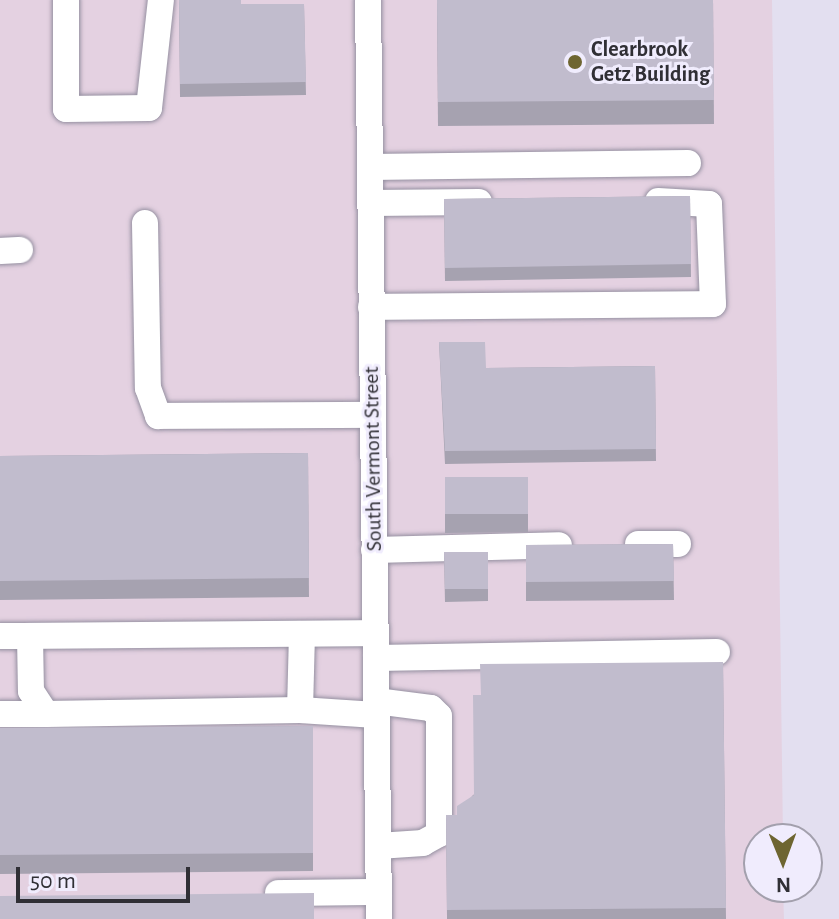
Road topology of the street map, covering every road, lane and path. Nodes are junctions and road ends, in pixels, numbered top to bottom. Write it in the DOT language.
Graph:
graph roads {
  1 [pos="66,0"];
  2 [pos="161,0"];
  3 [pos="368,0"];
  4 [pos="688,163"];
  5 [pos="370,167"];
  6 [pos="638,201"];
  7 [pos="505,202"];
  8 [pos="370,203"];
  9 [pos="145,223"];
  10 [pos="371,307"];
  11 [pos="373,415"];
  12 [pos="678,544"];
  13 [pos="582,545"];
  14 [pos="614,545"];
  15 [pos="374,550"];
  16 [pos="302,634"];
  17 [pos="0,636"];
  18 [pos="30,636"];
  19 [pos="376,646"];
  20 [pos="717,652"];
  21 [pos="376,708"];
  22 [pos="300,710"];
  23 [pos="0,714"];
  24 [pos="46,714"];
  25 [pos="378,846"];
  26 [pos="379,892"];
  27 [pos="252,893"];
  28 [pos="379,919"];
  1 -- 2 [label="street"];
  3 -- 5 [label="street, South Vermont Street"];
  4 -- 5 [label="street"];
  5 -- 8 [label="street, South Vermont Street"];
  6 -- 10 [label="street"];
  7 -- 8 [label="street"];
  8 -- 10 [label="street, South Vermont Street"];
  9 -- 11 [label="street"];
  10 -- 11 [label="street, South Vermont Street"];
  11 -- 15 [label="street, South Vermont Street"];
  12 -- 14 [label="street"];
  13 -- 15 [label="street"];
  15 -- 19 [label="street, South Vermont Street"];
  16 -- 18 [label="street"];
  16 -- 19 [label="street"];
  16 -- 22 [label="street"];
  17 -- 18 [label="street"];
  18 -- 24 [label="street"];
  19 -- 20 [label="street"];
  19 -- 21 [label="street, South Vermont Street"];
  21 -- 22 [label="street"];
  21 -- 25 [label="street, South Vermont Street"];
  21 -- 25 [label="street"];
  22 -- 24 [label="street"];
  23 -- 24 [label="street"];
  25 -- 26 [label="street, South Vermont Street"];
  26 -- 27 [label="street"];
  26 -- 28 [label="street, South Vermont Street"];
}
